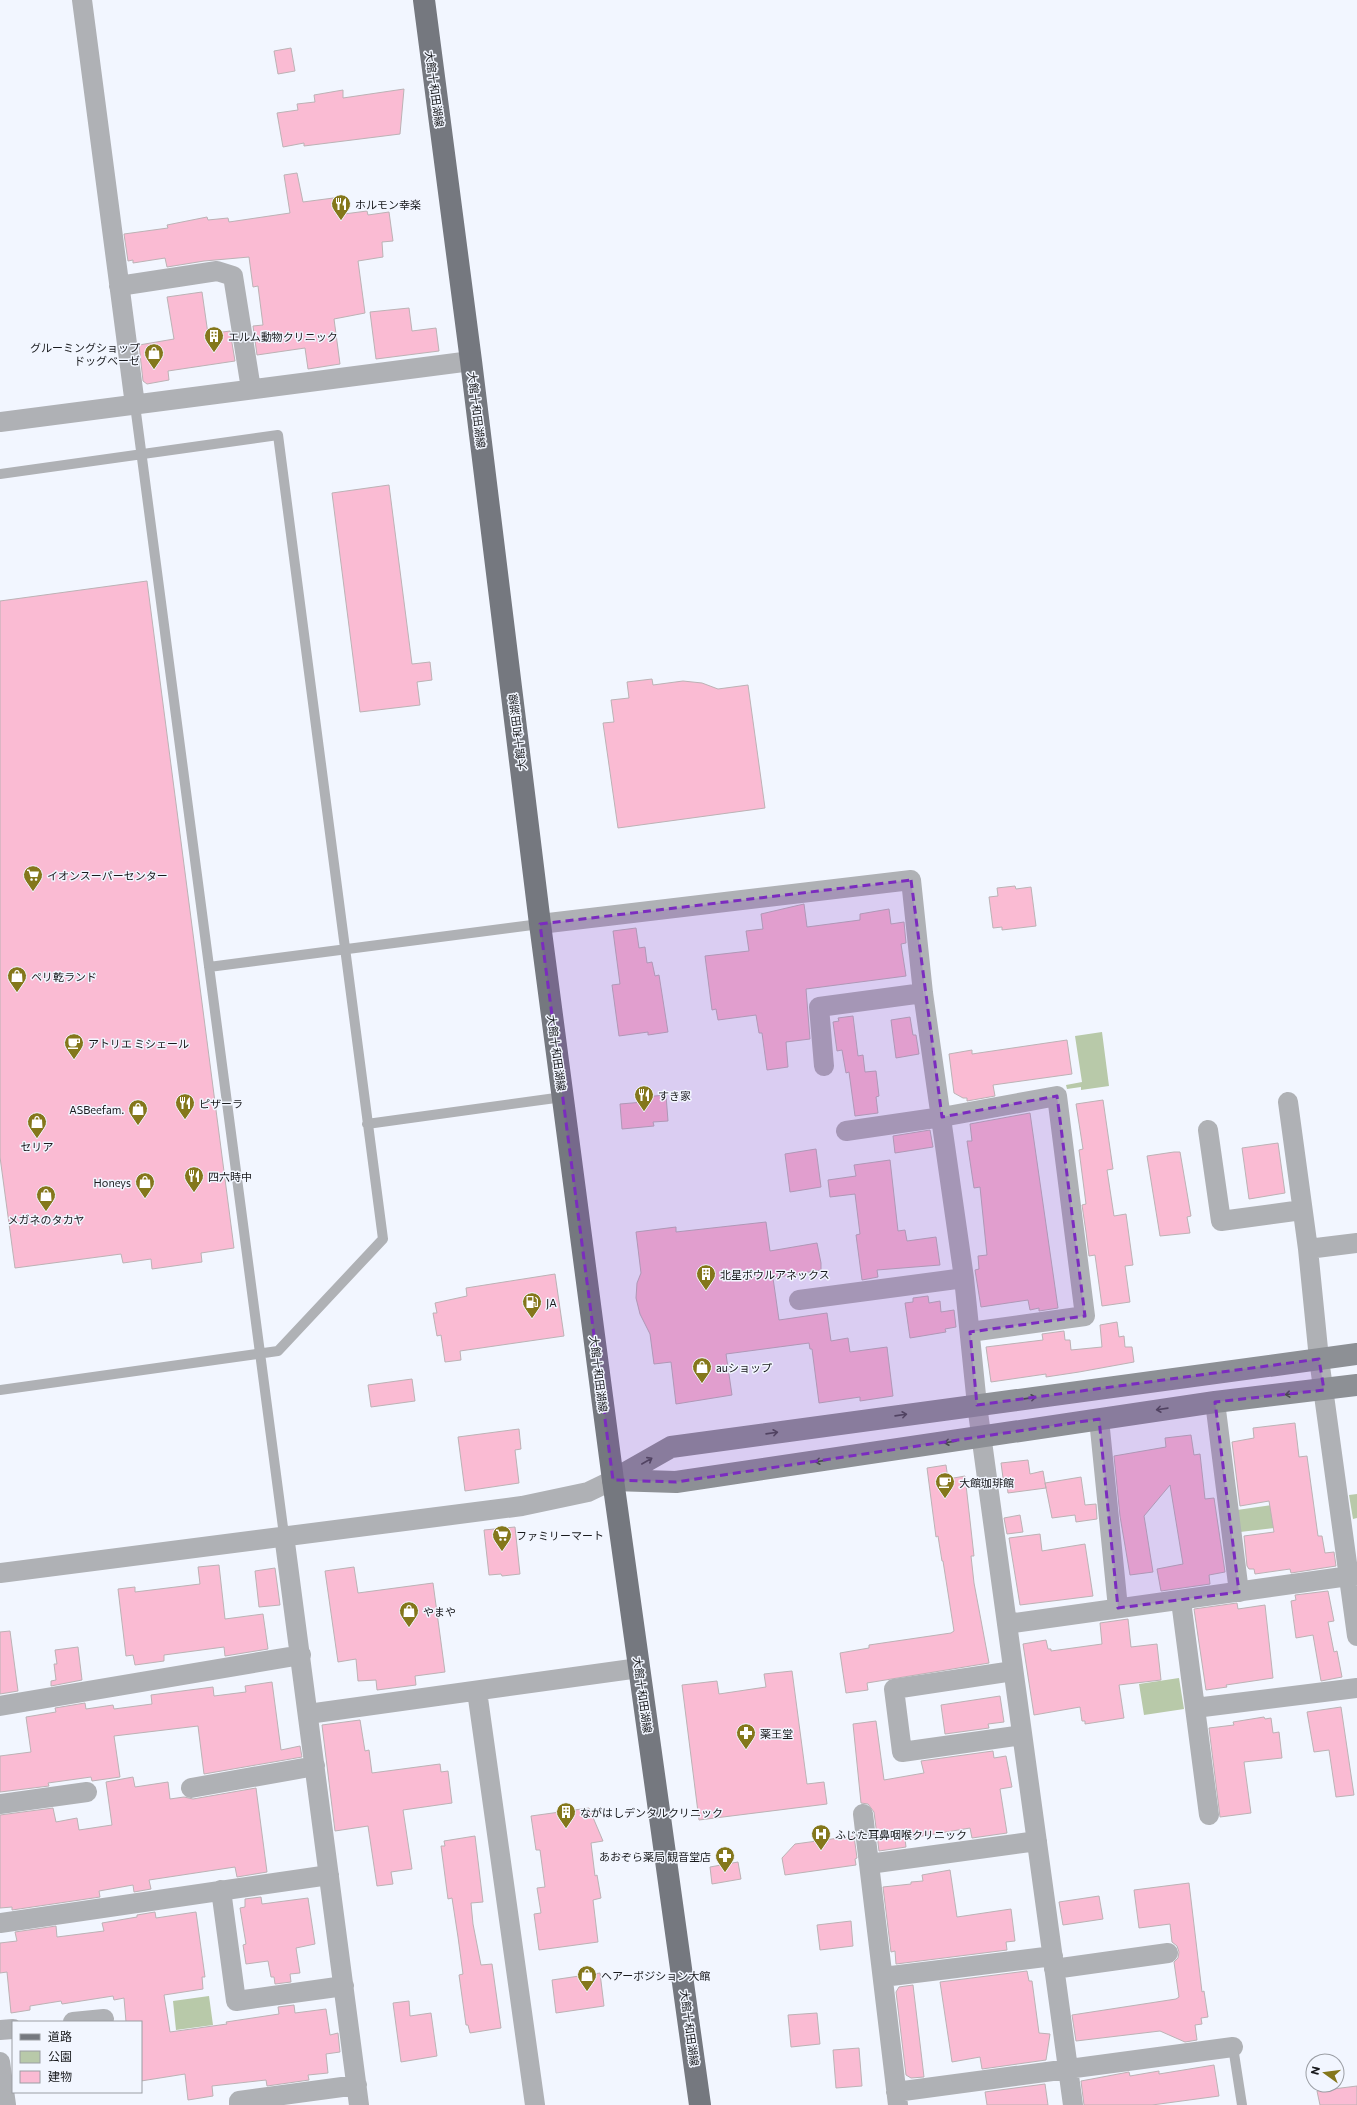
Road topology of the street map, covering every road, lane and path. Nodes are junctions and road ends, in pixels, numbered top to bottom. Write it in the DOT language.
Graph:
graph roads {
  1 [pos="82,0"];
  2 [pos="424,0"];
  3 [pos="119,286"];
  4 [pos="471,361"];
  5 [pos="251,389"];
  6 [pos="135,405"];
  7 [pos="0,422"];
  8 [pos="142,455"];
  9 [pos="0,474"];
  10 [pos="540,924"];
  11 [pos="345,950"];
  12 [pos="209,968"];
  13 [pos="923,994"];
  14 [pos="824,1066"];
  15 [pos="563,1097"];
  16 [pos="1288,1102"];
  17 [pos="942,1117"];
  18 [pos="367,1124"];
  19 [pos="1208,1130"];
  20 [pos="846,1131"];
  21 [pos="1302,1210"];
  22 [pos="1357,1243"];
  23 [pos="1308,1249"];
  24 [pos="964,1278"];
  25 [pos="799,1300"];
  26 [pos="970,1332"];
  27 [pos="260,1354"];
  28 [pos="1357,1354"];
  29 [pos="1320,1360"];
  30 [pos="1357,1385"];
  31 [pos="0,1390"];
  32 [pos="1324,1390"];
  33 [pos="1215,1402"];
  34 [pos="977,1405"];
  35 [pos="1099,1419"];
  36 [pos="982,1438"];
  37 [pos="613,1480"];
  38 [pos="284,1535"];
  39 [pos="0,1573"];
  40 [pos="1353,1576"];
  41 [pos="1239,1592"];
  42 [pos="1181,1601"];
  43 [pos="1118,1608"];
  44 [pos="1007,1624"];
  45 [pos="1357,1636"];
  46 [pos="301,1655"];
  47 [pos="639,1668"];
  48 [pos="1014,1671"];
  49 [pos="1357,1688"];
  50 [pos="477,1691"];
  51 [pos="0,1706"];
  52 [pos="1195,1708"];
  53 [pos="308,1714"];
  54 [pos="1022,1735"];
  55 [pos="315,1766"];
  56 [pos="191,1788"];
  57 [pos="87,1792"];
  58 [pos="0,1804"];
  59 [pos="863,1814"];
  60 [pos="1209,1815"];
  61 [pos="1037,1841"];
  62 [pos="869,1864"];
  63 [pos="329,1875"];
  64 [pos="220,1890"];
  65 [pos="0,1923"];
  66 [pos="1168,1953"];
  67 [pos="1053,1962"];
  68 [pos="883,1977"];
  69 [pos="344,1986"];
  70 [pos="104,2018"];
  71 [pos="81,2021"];
  72 [pos="12,2029"];
  73 [pos="0,2030"];
  74 [pos="1233,2046"];
  75 [pos="0,2062"];
  76 [pos="1068,2069"];
  77 [pos="357,2085"];
  78 [pos="897,2099"];
  79 [pos="6,2105"];
  80 [pos="239,2105"];
  81 [pos="359,2105"];
  82 [pos="535,2105"];
  83 [pos="700,2105"];
  84 [pos="1073,2105"];
  85 [pos="1242,2105"];
  1 -- 3 [label="street"];
  2 -- 4 [label="main road, 大館十和田湖線"];
  3 -- 5 [label="street"];
  3 -- 6 [label="street"];
  4 -- 5 [label="street"];
  4 -- 10 [label="main road, 大館十和田湖線"];
  5 -- 6 [label="street"];
  6 -- 7 [label="street"];
  6 -- 8 [label="lane"];
  8 -- 9 [label="lane"];
  8 -- 11 [label="lane"];
  8 -- 12 [label="lane"];
  10 -- 11 [label="lane"];
  10 -- 13 [label="street"];
  10 -- 15 [label="main road, 大館十和田湖線"];
  11 -- 12 [label="lane"];
  11 -- 18 [label="lane"];
  12 -- 27 [label="lane"];
  13 -- 14 [label="street"];
  13 -- 17 [label="street"];
  15 -- 18 [label="lane"];
  15 -- 37 [label="main road, 大館十和田湖線"];
  16 -- 21 [label="street"];
  17 -- 20 [label="street"];
  17 -- 24 [label="street"];
  17 -- 26 [label="street"];
  18 -- 27 [label="lane"];
  19 -- 21 [label="street"];
  21 -- 23 [label="street"];
  22 -- 23 [label="street"];
  23 -- 29 [label="street"];
  24 -- 25 [label="street"];
  24 -- 26 [label="street"];
  26 -- 34 [label="street"];
  27 -- 31 [label="lane"];
  27 -- 38 [label="lane"];
  28 -- 29 [label="street"];
  29 -- 32 [label="street"];
  34 -- 29 [label="street, one-way"];
  30 -- 32 [label="street"];
  32 -- 33 [label="street, one-way"];
  32 -- 40 [label="street"];
  33 -- 35 [label="street, one-way"];
  33 -- 41 [label="street"];
  34 -- 36 [label="street"];
  37 -- 34 [label="street, one-way"];
  35 -- 36 [label="street"];
  35 -- 43 [label="street"];
  36 -- 37 [label="street, one-way"];
  36 -- 44 [label="street"];
  37 -- 38 [label="street"];
  37 -- 47 [label="main road, 大館十和田湖線"];
  38 -- 39 [label="street"];
  38 -- 46 [label="street"];
  40 -- 41 [label="street"];
  40 -- 45 [label="street"];
  41 -- 42 [label="street"];
  42 -- 43 [label="street"];
  42 -- 52 [label="street"];
  43 -- 44 [label="street"];
  44 -- 48 [label="street"];
  46 -- 51 [label="street"];
  46 -- 53 [label="street"];
  47 -- 50 [label="street"];
  47 -- 83 [label="main road, 大館十和田湖線"];
  48 -- 54 [label="street"];
  48 -- 54 [label="street"];
  49 -- 52 [label="street"];
  50 -- 53 [label="street"];
  50 -- 82 [label="street"];
  52 -- 60 [label="street"];
  53 -- 55 [label="street"];
  54 -- 61 [label="street"];
  55 -- 56 [label="street"];
  55 -- 63 [label="street"];
  57 -- 58 [label="street"];
  59 -- 62 [label="street"];
  61 -- 62 [label="street"];
  61 -- 67 [label="street"];
  62 -- 68 [label="street"];
  63 -- 64 [label="street"];
  63 -- 69 [label="street"];
  64 -- 65 [label="street"];
  64 -- 69 [label="street"];
  66 -- 67 [label="street"];
  67 -- 68 [label="street"];
  67 -- 76 [label="street"];
  68 -- 78 [label="street"];
  69 -- 77 [label="street"];
  70 -- 71 [label="street"];
  72 -- 73 [label="street"];
  74 -- 76 [label="street"];
  74 -- 85 [label="lane"];
  75 -- 79 [label="street"];
  76 -- 78 [label="street"];
  76 -- 84 [label="street"];
  77 -- 80 [label="street"];
  77 -- 81 [label="street"];
}
